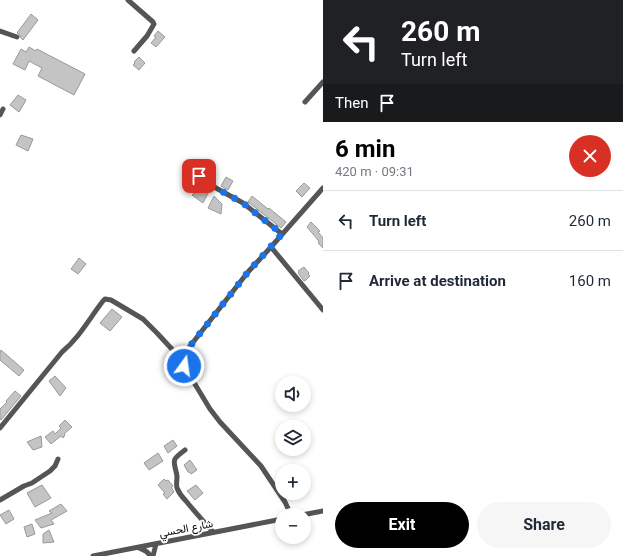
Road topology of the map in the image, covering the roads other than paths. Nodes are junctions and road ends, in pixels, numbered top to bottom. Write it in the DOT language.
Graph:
graph roads {
  1 [pos="128,0"];
  2 [pos="0,31"];
  3 [pos="17,38"];
  4 [pos="134,51"];
  5 [pos="323,82"];
  6 [pos="305,102"];
  7 [pos="3,109"];
  8 [pos="0,115"];
  9 [pos="199,176"];
  10 [pos="323,188"];
  11 [pos="282,234"];
  12 [pos="271,247"];
  13 [pos="323,310"];
  14 [pos="182,360"];
  15 [pos="0,428"];
  16 [pos="185,450"];
  17 [pos="58,459"];
  18 [pos="0,500"];
  19 [pos="288,508"];
  20 [pos="323,511"];
  21 [pos="311,513"];
  22 [pos="275,520"];
  23 [pos="213,532"];
  24 [pos="156,544"];
  25 [pos="138,547"];
  26 [pos="93,556"];
  27 [pos="152,556"];
  1 -- 4 [label="street"];
  2 -- 3 [label="street"];
  5 -- 6 [label="street"];
  7 -- 8 [label="street"];
  9 -- 11 [label="street"];
  10 -- 11 [label="street"];
  11 -- 12 [label="street"];
  12 -- 13 [label="street"];
  12 -- 14 [label="street"];
  14 -- 15 [label="street"];
  14 -- 19 [label="street"];
  16 -- 23 [label="street"];
  17 -- 18 [label="street"];
  20 -- 21 [label="street"];
  22 -- 23 [label="street, شارع الحسي"];
  23 -- 24 [label="street, شارع الحسي"];
  24 -- 25 [label="street, شارع الحسي"];
  24 -- 27 [label="street"];
  25 -- 26 [label="street, شارع الحسي"];
  25 -- 27 [label="street"];
}
